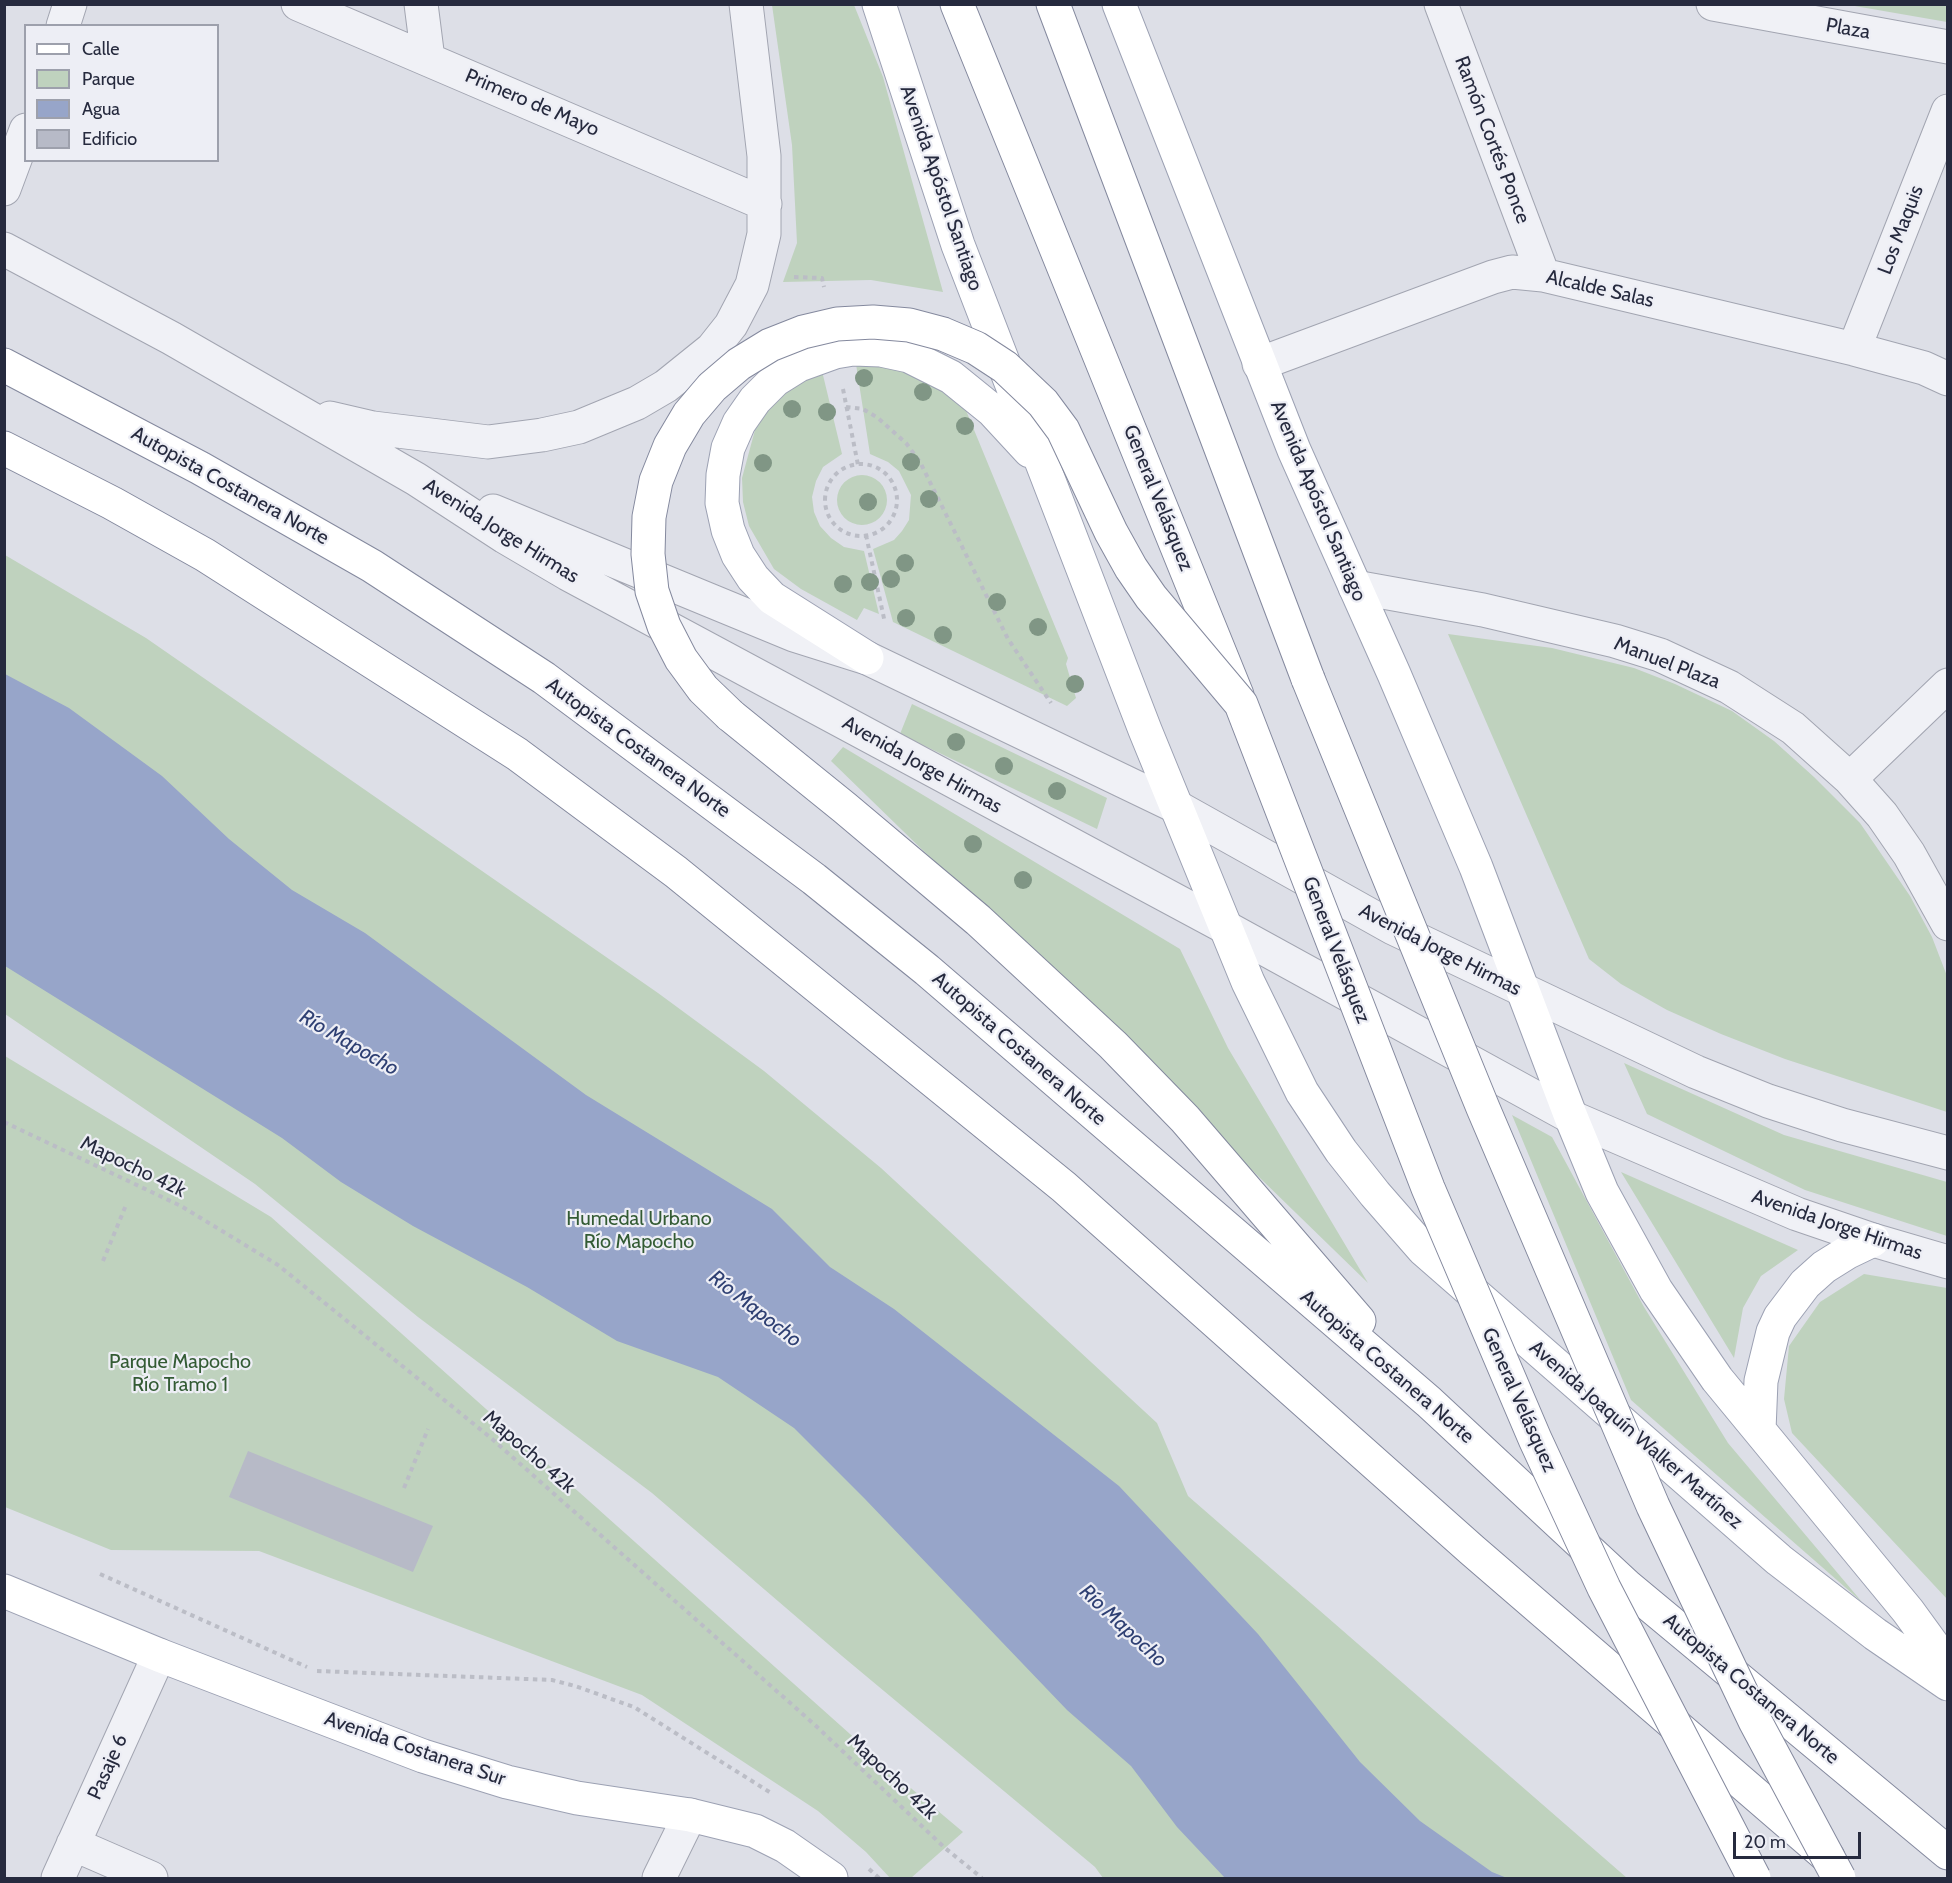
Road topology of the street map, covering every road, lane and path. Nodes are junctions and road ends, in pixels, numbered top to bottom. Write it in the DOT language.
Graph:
graph roads {
  1 [pos="70,4"];
  2 [pos="298,4"];
  3 [pos="421,4"];
  4 [pos="746,4"];
  5 [pos="879,4"];
  6 [pos="957,4"];
  7 [pos="1053,4"];
  8 [pos="1119,4"];
  9 [pos="1441,4"];
  10 [pos="1713,4"];
  11 [pos="64,24"];
  12 [pos="1947,46"];
  13 [pos="428,59"];
  14 [pos="1947,111"];
  15 [pos="24,135"];
  16 [pos="4,189"];
  17 [pos="765,204"];
  18 [pos="4,249"];
  19 [pos="1543,275"];
  20 [pos="1854,349"];
  21 [pos="1260,364"];
  22 [pos="4,365"];
  23 [pos="1947,379"];
  24 [pos="288,407"];
  25 [pos="846,407"];
  26 [pos="4,448"];
  27 [pos="1043,467"];
  28 [pos="416,479"];
  29 [pos="866,536"];
  30 [pos="1355,587"];
  31 [pos="867,658"];
  32 [pos="1947,685"];
  33 [pos="1241,704"];
  34 [pos="1054,709"];
  35 [pos="1850,779"];
  36 [pos="1175,806"];
  37 [pos="1947,924"];
  38 [pos="1225,927"];
  39 [pos="1526,993"];
  40 [pos="1571,1118"];
  41 [pos="4,1122"];
  42 [pos="1947,1153"];
  43 [pos="126,1205"];
  44 [pos="1873,1240"];
  45 [pos="103,1261"];
  46 [pos="1947,1262"];
  47 [pos="1429,1402"];
  48 [pos="428,1429"];
  49 [pos="1759,1430"];
  50 [pos="404,1488"];
  51 [pos="100,1574"];
  52 [pos="4,1591"];
  53 [pos="159,1655"];
  54 [pos="1947,1666"];
  55 [pos="1947,1684"];
  56 [pos="772,1794"];
  57 [pos="690,1815"];
  58 [pos="73,1844"];
  59 [pos="1947,1852"];
  60 [pos="863,1863"];
  61 [pos="58,1878"];
  62 [pos="151,1878"];
  63 [pos="659,1878"];
  64 [pos="831,1878"];
  65 [pos="879,1878"];
  66 [pos="982,1878"];
  67 [pos="1754,1878"];
  68 [pos="1839,1878"];
  69 [pos="1852,1878"];
  1 -- 11 [label="street"];
  2 -- 13 [label="street, Primero de Mayo"];
  3 -- 13 [label="street"];
  4 -- 17 [label="street"];
  5 -- 27 [label="main road, Avenida Apóstol Santiago"];
  6 -- 33 [label="main road, General Velásquez"];
  7 -- 68 [label="main road, bridge"];
  8 -- 21 [label="main road, Avenida Apóstol Santiago"];
  9 -- 19 [label="street, Ramón Cortés Ponce"];
  10 -- 12 [label="street, Plaza"];
  13 -- 17 [label="street, Primero de Mayo"];
  14 -- 20 [label="street, Los Maquis"];
  15 -- 16 [label="street"];
  17 -- 24 [label="street"];
  18 -- 24 [label="street"];
  19 -- 20 [label="street, Alcalde Salas"];
  19 -- 21 [label="street, Alcalde Salas"];
  20 -- 23 [label="street, Alcalde Salas"];
  21 -- 30 [label="main road, Avenida Apóstol Santiago"];
  22 -- 47 [label="main road, Autopista Costanera Norte"];
  24 -- 28 [label="street"];
  25 -- 34 [label="path"];
  26 -- 69 [label="main road"];
  27 -- 31 [label="main road"];
  27 -- 36 [label="main road, Avenida Apóstol Santiago"];
  28 -- 31 [label="street, Avenida Jorge Hirmas"];
  28 -- 38 [label="street, Avenida Jorge Hirmas"];
  29 -- 29 [label="path"];
  29 -- 31 [label="path"];
  30 -- 35 [label="street, Manuel Plaza"];
  30 -- 39 [label="main road, Avenida Apóstol Santiago"];
  31 -- 36 [label="street, Avenida Jorge Hirmas"];
  32 -- 35 [label="street"];
  33 -- 47 [label="main road, bridge"];
  33 -- 67 [label="main road, General Velásquez, bridge"];
  35 -- 37 [label="street, Manuel Plaza"];
  36 -- 38 [label="main road, Avenida Joaquín Walker Martínez"];
  36 -- 39 [label="street, Avenida Jorge Hirmas"];
  38 -- 40 [label="street, Avenida Jorge Hirmas"];
  38 -- 55 [label="main road, Avenida Joaquín Walker Martínez"];
  39 -- 40 [label="main road"];
  39 -- 42 [label="street, Avenida Jorge Hirmas"];
  40 -- 44 [label="street, Avenida Jorge Hirmas"];
  40 -- 49 [label="main road"];
  41 -- 66 [label="path, Mapocho 42k"];
  43 -- 45 [label="path"];
  44 -- 46 [label="street, Avenida Jorge Hirmas"];
  44 -- 49 [label="main road"];
  47 -- 59 [label="main road, Autopista Costanera Norte"];
  48 -- 50 [label="path"];
  49 -- 54 [label="main road"];
  51 -- 56 [label="path"];
  52 -- 53 [label="main road, Avenida Costanera Sur"];
  53 -- 57 [label="main road, Avenida Costanera Sur"];
  53 -- 58 [label="street, Pasaje 6"];
  57 -- 63 [label="street"];
  57 -- 64 [label="main road, Avenida Costanera Sur"];
  58 -- 61 [label="street, Pasaje 6"];
  58 -- 62 [label="street"];
  60 -- 65 [label="path"];
}
